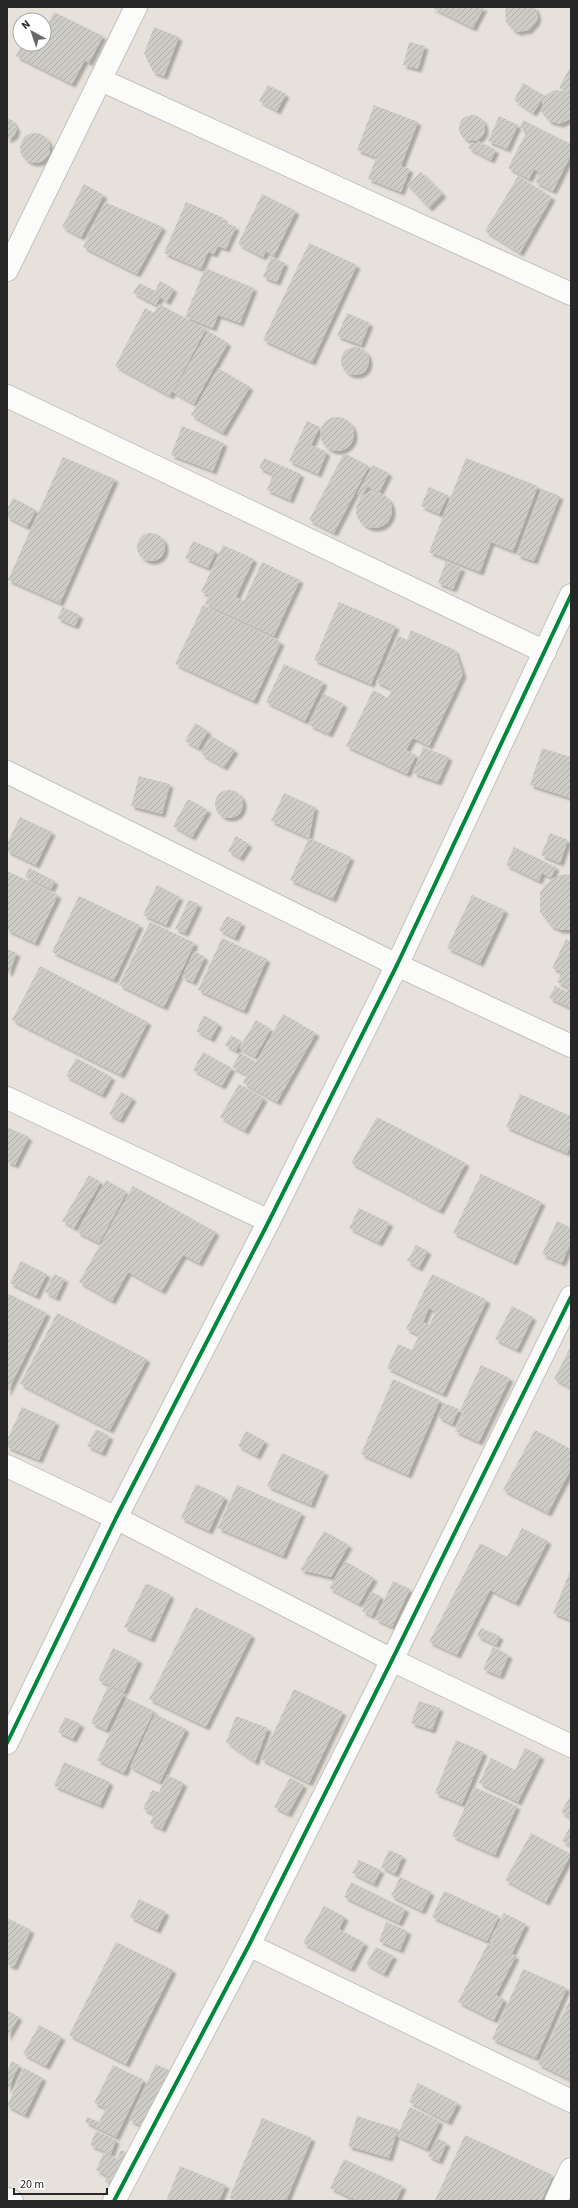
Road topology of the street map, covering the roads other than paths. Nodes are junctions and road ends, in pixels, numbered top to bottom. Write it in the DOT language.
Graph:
graph roads {
  1 [pos="136,7"];
  2 [pos="101,80"];
  3 [pos="7,270"];
  4 [pos="571,294"];
  5 [pos="7,396"];
  6 [pos="571,595"];
  7 [pos="545,652"];
  8 [pos="7,772"];
  9 [pos="397,965"];
  10 [pos="571,1046"];
  11 [pos="7,1098"];
  12 [pos="269,1221"];
  13 [pos="571,1297"];
  14 [pos="7,1466"];
  15 [pos="116,1518"];
  16 [pos="392,1660"];
  17 [pos="7,1743"];
  18 [pos="571,1746"];
  19 [pos="249,1945"];
  20 [pos="571,2100"];
  21 [pos="571,2169"];
  22 [pos="7,2199"];
  23 [pos="12,2201"];
  24 [pos="114,2201"];
  25 [pos="556,2201"];
  1 -- 2 [label="street"];
  2 -- 3 [label="street"];
  2 -- 4 [label="street"];
  5 -- 7 [label="street"];
  6 -- 7 [label="street"];
  7 -- 9 [label="street"];
  8 -- 9 [label="street"];
  9 -- 10 [label="street"];
  9 -- 12 [label="street"];
  11 -- 12 [label="street"];
  12 -- 15 [label="street"];
  13 -- 16 [label="street"];
  14 -- 15 [label="street"];
  15 -- 16 [label="street"];
  15 -- 17 [label="street"];
  16 -- 18 [label="street"];
  16 -- 19 [label="street"];
  19 -- 20 [label="street"];
  19 -- 24 [label="street"];
  21 -- 25 [label="street"];
  22 -- 23 [label="street"];
}
